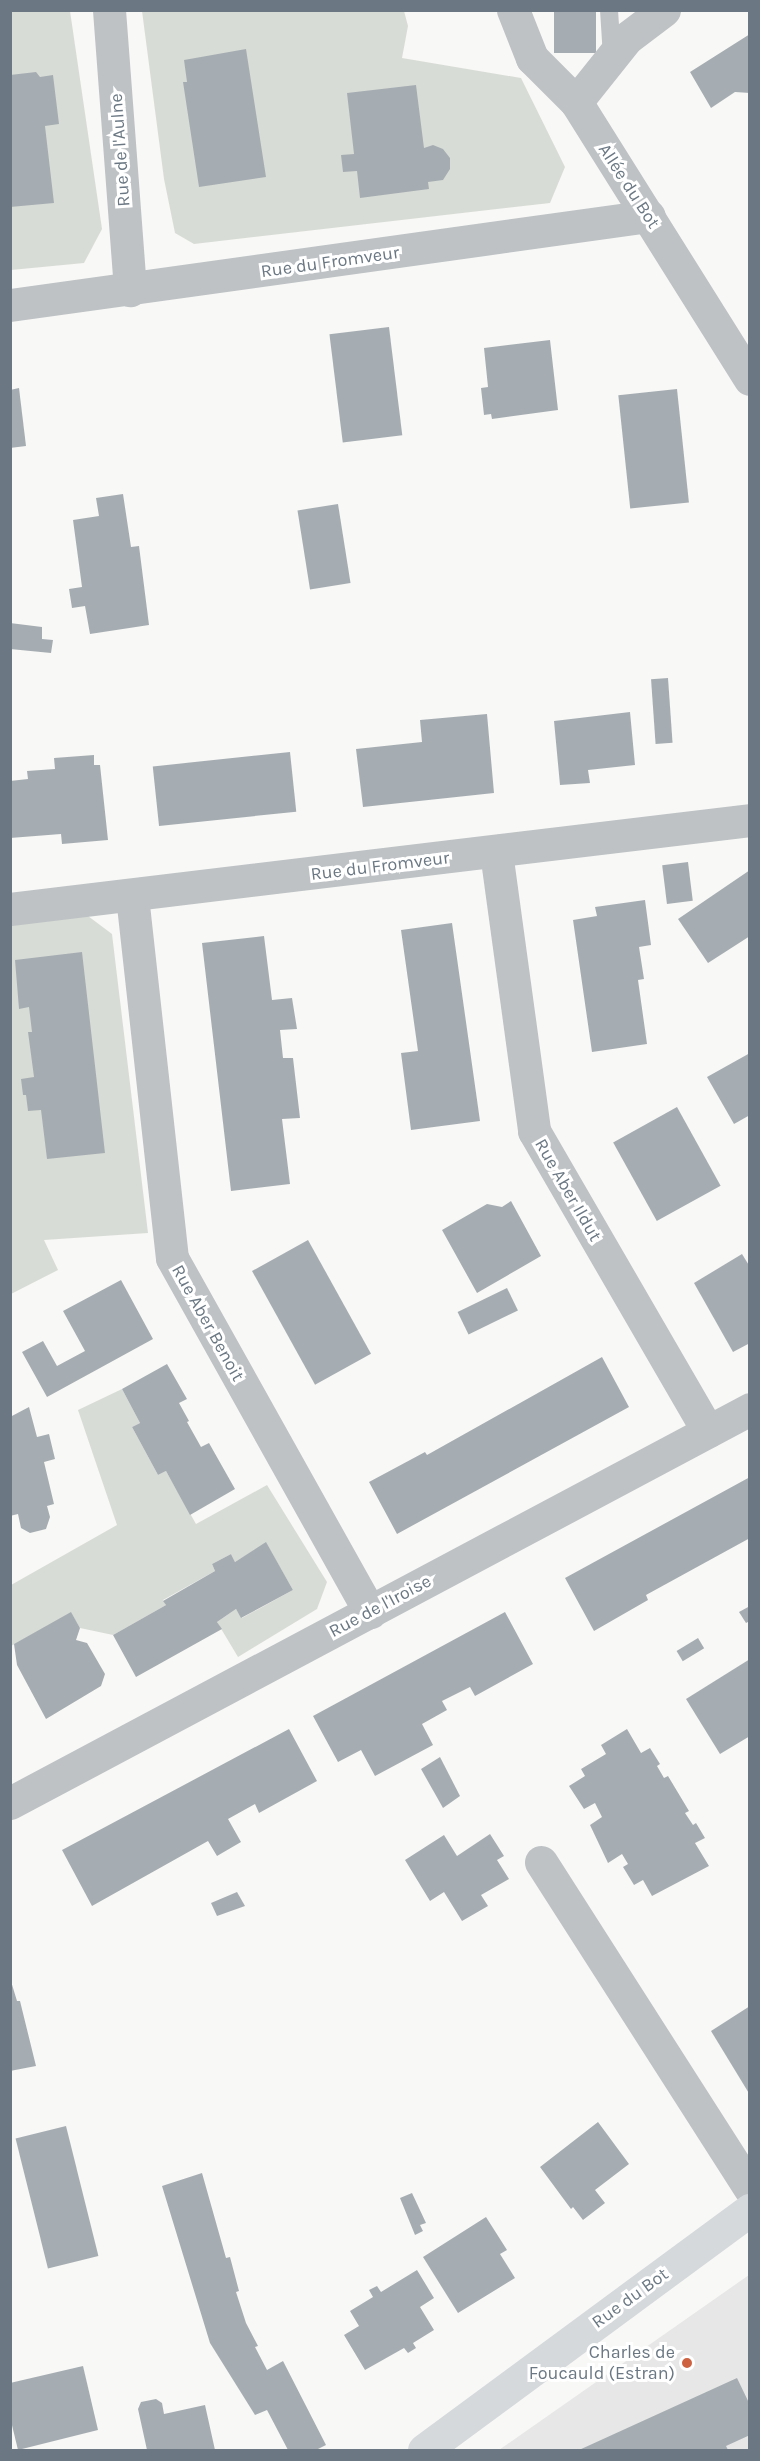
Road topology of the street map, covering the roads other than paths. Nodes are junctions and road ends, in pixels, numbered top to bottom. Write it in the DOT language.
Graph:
graph roads {
  1 [pos="110,10"];
  2 [pos="513,10"];
  3 [pos="609,10"];
  4 [pos="664,10"];
  5 [pos="612,57"];
  6 [pos="576,102"];
  7 [pos="649,216"];
  8 [pos="130,290"];
  9 [pos="10,305"];
  10 [pos="750,379"];
  11 [pos="750,820"];
  12 [pos="496,852"];
  13 [pos="132,896"];
  14 [pos="10,909"];
  15 [pos="750,1409"];
  16 [pos="708,1431"];
  17 [pos="370,1612"];
  18 [pos="10,1803"];
  19 [pos="541,1862"];
  20 [pos="750,2189"];
  21 [pos="750,2210"];
  22 [pos="424,2451"];
  1 -- 8 [label="street, Rue de l'Aulne"];
  2 -- 6 [label="street, Allée du Bot"];
  3 -- 5 [label="lane"];
  4 -- 5 [label="street"];
  5 -- 6 [label="street"];
  6 -- 7 [label="street, Allée du Bot"];
  7 -- 8 [label="street, Rue du Fromveur"];
  7 -- 10 [label="street, Allée du Bot"];
  8 -- 9 [label="street, Rue du Fromveur"];
  11 -- 12 [label="street, Rue du Fromveur"];
  12 -- 13 [label="street, Rue du Fromveur"];
  12 -- 16 [label="street, Rue Aber Ildut"];
  13 -- 14 [label="street, Rue du Fromveur"];
  13 -- 17 [label="street, Rue Aber Benoit"];
  15 -- 16 [label="street, Rue de l'Iroise"];
  16 -- 17 [label="street, Rue de l'Iroise"];
  17 -- 18 [label="street, Rue de l'Iroise"];
  19 -- 20 [label="street"];
  21 -- 22 [label="street, Rue du Bot"];
}
